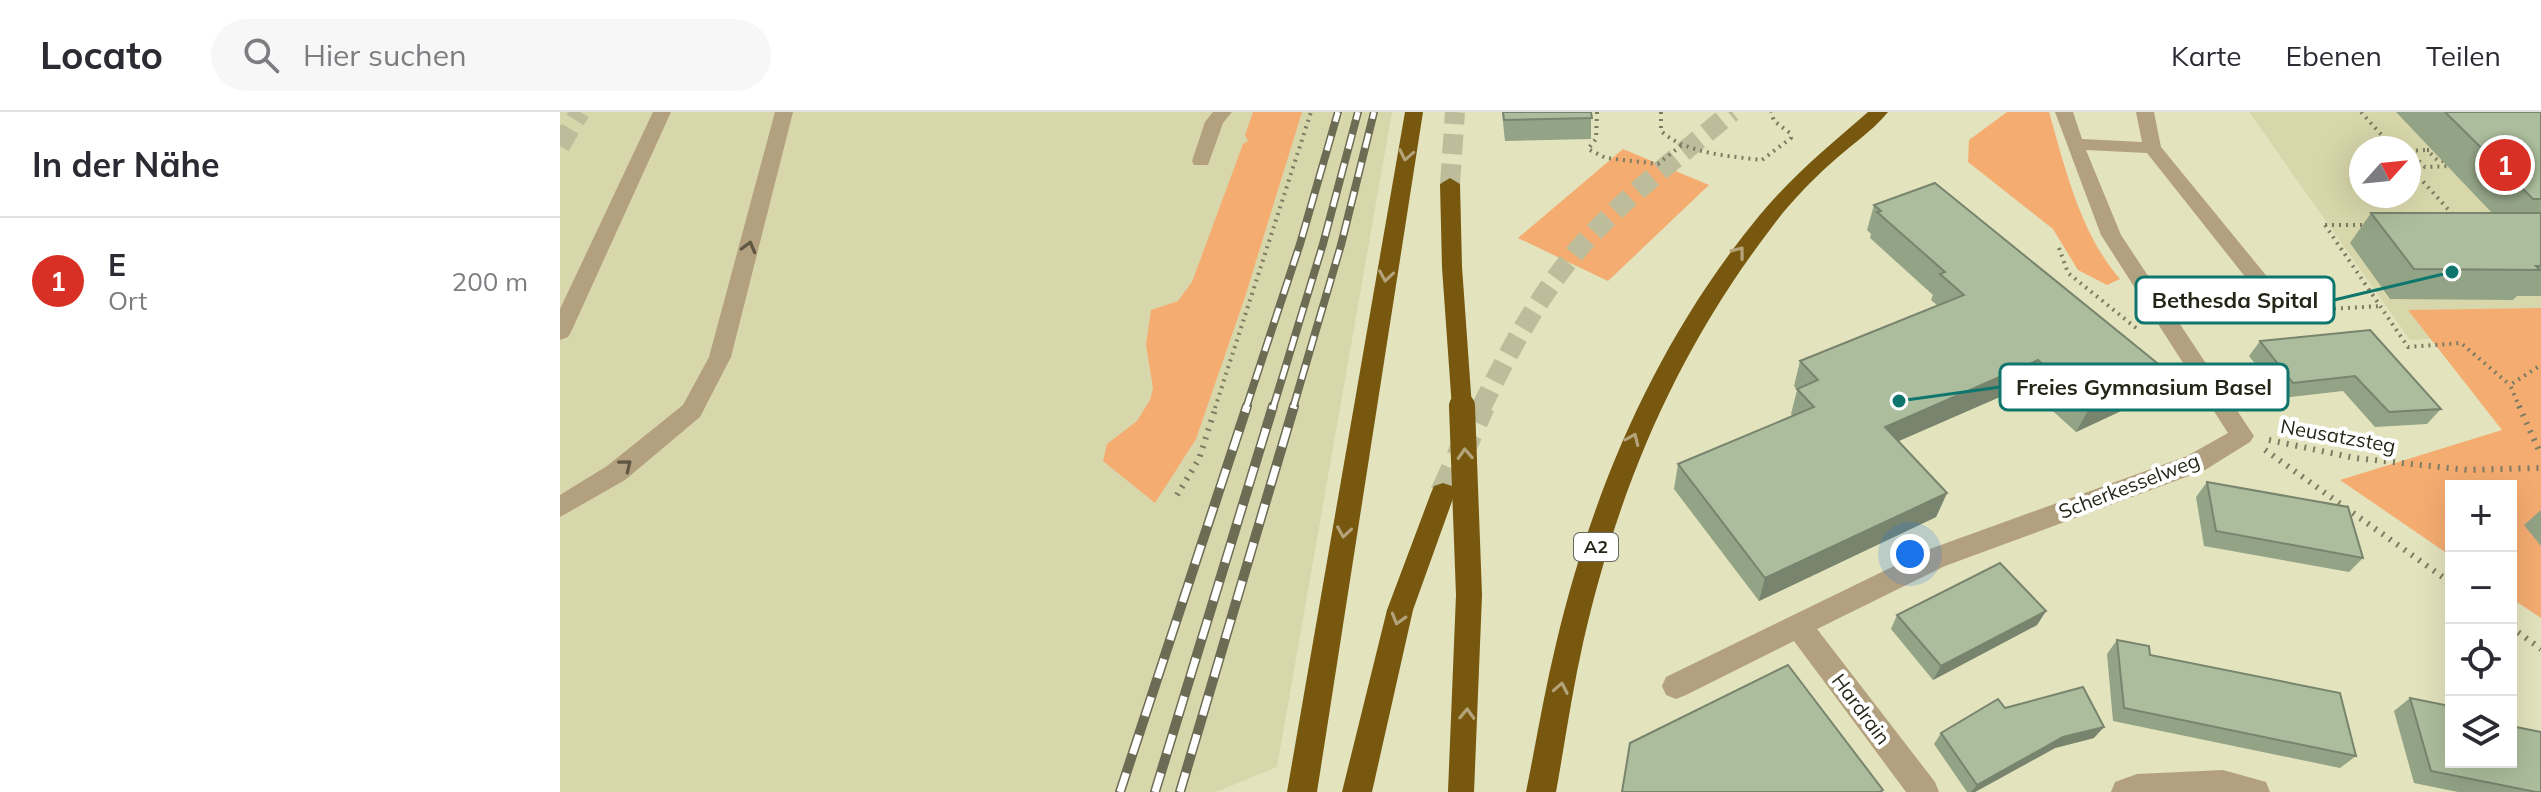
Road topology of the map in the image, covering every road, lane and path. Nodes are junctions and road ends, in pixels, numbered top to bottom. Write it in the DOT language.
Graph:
graph roads {
  1 [pos="662,112"];
  2 [pos="784,112"];
  3 [pos="1223,112"];
  4 [pos="1311,112"];
  5 [pos="1414,112"];
  6 [pos="1597,112"];
  7 [pos="1661,112"];
  8 [pos="1771,112"];
  9 [pos="1879,112"];
  10 [pos="2064,112"];
  11 [pos="2145,112"];
  12 [pos="2361,112"];
  13 [pos="2382,136"];
  14 [pos="1683,143"];
  15 [pos="2075,144"];
  16 [pos="2152,148"];
  17 [pos="2421,150"];
  18 [pos="2427,150"];
  19 [pos="2441,150"];
  20 [pos="1201,161"];
  21 [pos="2421,163"];
  22 [pos="2421,179"];
  23 [pos="1450,184"];
  24 [pos="2371,225"];
  25 [pos="2447,225"];
  26 [pos="2059,248"];
  27 [pos="2285,312"];
  28 [pos="560,332"];
  29 [pos="2182,341"];
  30 [pos="2541,365"];
  31 [pos="2510,385"];
  32 [pos="2242,436"];
  33 [pos="2541,455"];
  34 [pos="2541,468"];
  35 [pos="1443,493"];
  36 [pos="1177,495"];
  37 [pos="560,507"];
  38 [pos="2445,579"];
  39 [pos="1798,625"];
  40 [pos="2517,631"];
  41 [pos="2541,649"];
  42 [pos="1676,686"];
  43 [pos="1302,792"];
  44 [pos="1357,792"];
  45 [pos="1461,792"];
  46 [pos="1541,792"];
  47 [pos="1924,792"];
  48 [pos="2126,792"];
  49 [pos="2255,792"];
  1 -- 28 [label="street"];
  37 -- 2 [label="street, one-way"];
  3 -- 20 [label="street"];
  4 -- 36 [label="path"];
  5 -- 43 [label="highway, one-way"];
  6 -- 14 [label="path"];
  7 -- 14 [label="path"];
  8 -- 14 [label="path"];
  46 -- 9 [label="highway, A2, one-way"];
  10 -- 15 [label="street"];
  11 -- 16 [label="street"];
  12 -- 13 [label="path"];
  15 -- 16 [label="street"];
  15 -- 29 [label="street"];
  16 -- 27 [label="street"];
  17 -- 18 [label="path"];
  18 -- 19 [label="path"];
  18 -- 21 [label="path"];
  22 -- 25 [label="path"];
  45 -- 23 [label="highway, one-way, bridge"];
  24 -- 31 [label="path"];
  26 -- 29 [label="path"];
  29 -- 32 [label="street"];
  30 -- 31 [label="path"];
  31 -- 33 [label="path"];
  32 -- 34 [label="path, Neusatzsteg"];
  32 -- 38 [label="path, Neusatzsteg"];
  32 -- 39 [label="street, Scherkesselweg"];
  35 -- 44 [label="highway, one-way"];
  39 -- 42 [label="street, Scherkesselweg"];
  39 -- 47 [label="street, Hardrain"];
  40 -- 41 [label="path"];
  48 -- 49 [label="street"];
}
